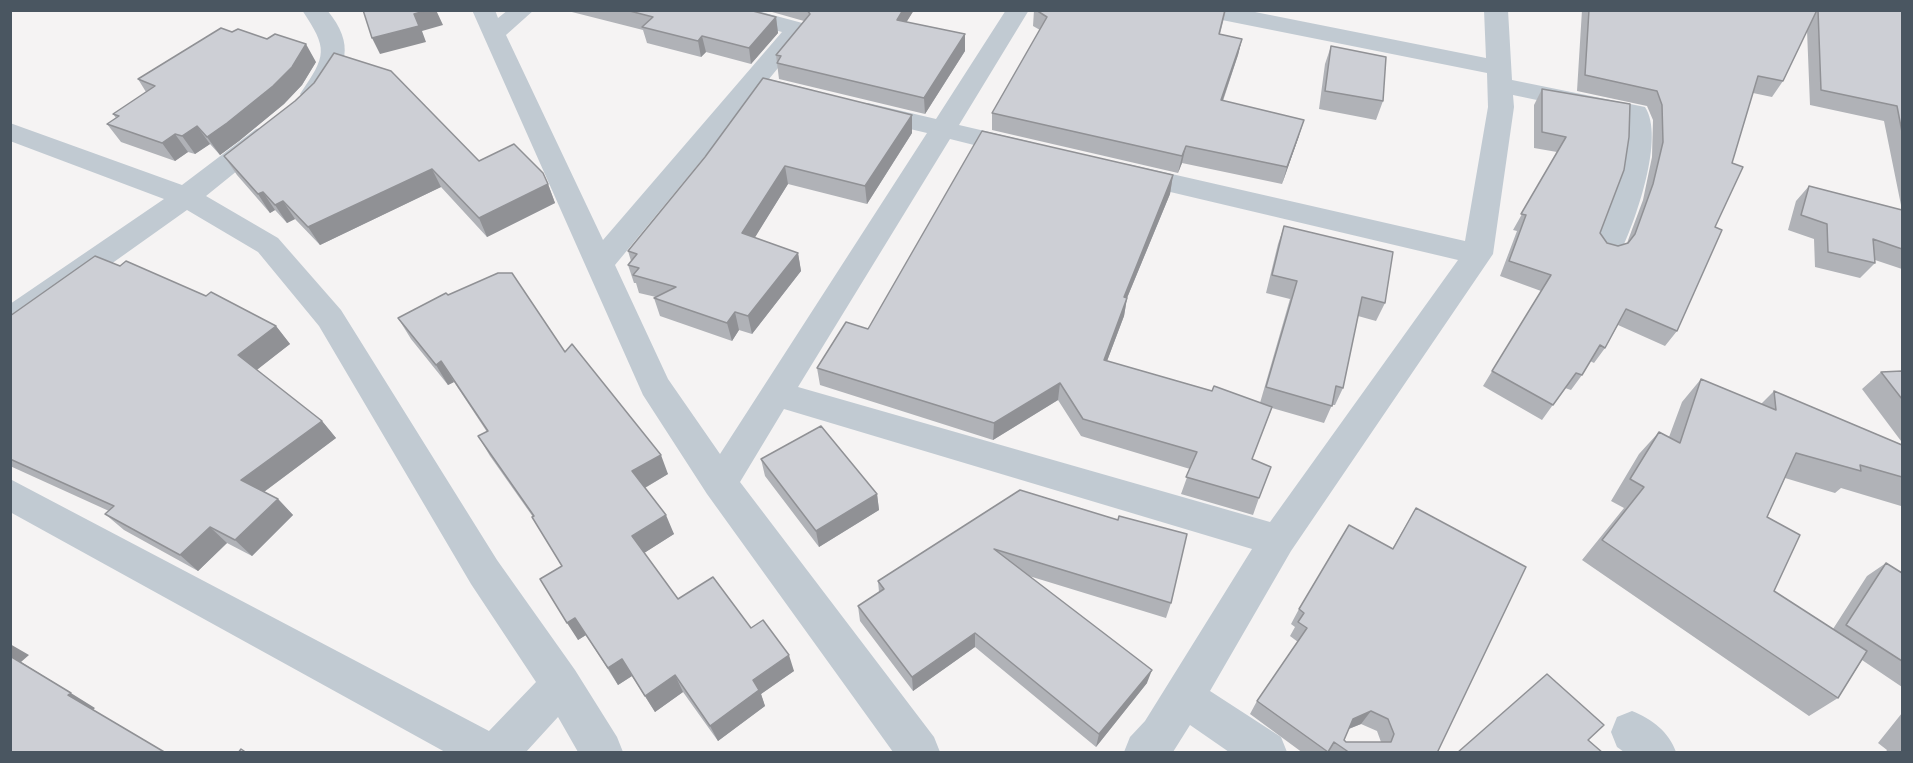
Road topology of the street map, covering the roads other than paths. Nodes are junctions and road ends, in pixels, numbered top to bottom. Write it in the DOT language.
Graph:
graph roads {
  1 [pos="313,10"];
  2 [pos="523,10"];
  3 [pos="725,10"];
  4 [pos="1018,10"];
  5 [pos="1207,10"];
  6 [pos="1496,10"];
  7 [pos="487,22"];
  8 [pos="1500,77"];
  9 [pos="753,82"];
  10 [pos="945,130"];
  11 [pos="10,131"];
  12 [pos="1049,154"];
  13 [pos="1107,168"];
  14 [pos="186,197"];
  15 [pos="1607,249"];
  16 [pos="1478,254"];
  17 [pos="599,264"];
  18 [pos="10,320"];
  19 [pos="777,394"];
  20 [pos="720,483"];
  21 [pos="10,494"];
  22 [pos="1278,540"];
  23 [pos="561,684"];
  24 [pos="1183,697"];
  25 [pos="486,753"];
  26 [pos="498,753"];
  27 [pos="602,753"];
  28 [pos="919,753"];
  29 [pos="1145,753"];
  30 [pos="1266,753"];
  1 -- 14 [label="street"];
  2 -- 7 [label="street"];
  3 -- 9 [label="street"];
  4 -- 10 [label="street"];
  5 -- 8 [label="street"];
  6 -- 8 [label="street"];
  7 -- 17 [label="street"];
  8 -- 15 [label="street"];
  8 -- 16 [label="street"];
  9 -- 10 [label="street"];
  9 -- 17 [label="street"];
  10 -- 12 [label="street"];
  10 -- 19 [label="street"];
  11 -- 14 [label="street"];
  13 -- 16 [label="street"];
  14 -- 18 [label="street"];
  14 -- 23 [label="street"];
  16 -- 22 [label="street"];
  17 -- 20 [label="street"];
  19 -- 20 [label="street"];
  19 -- 22 [label="street"];
  20 -- 28 [label="street"];
  21 -- 25 [label="street"];
  22 -- 24 [label="street"];
  23 -- 26 [label="street"];
  23 -- 27 [label="street"];
  24 -- 29 [label="street"];
  24 -- 30 [label="street"];
}
